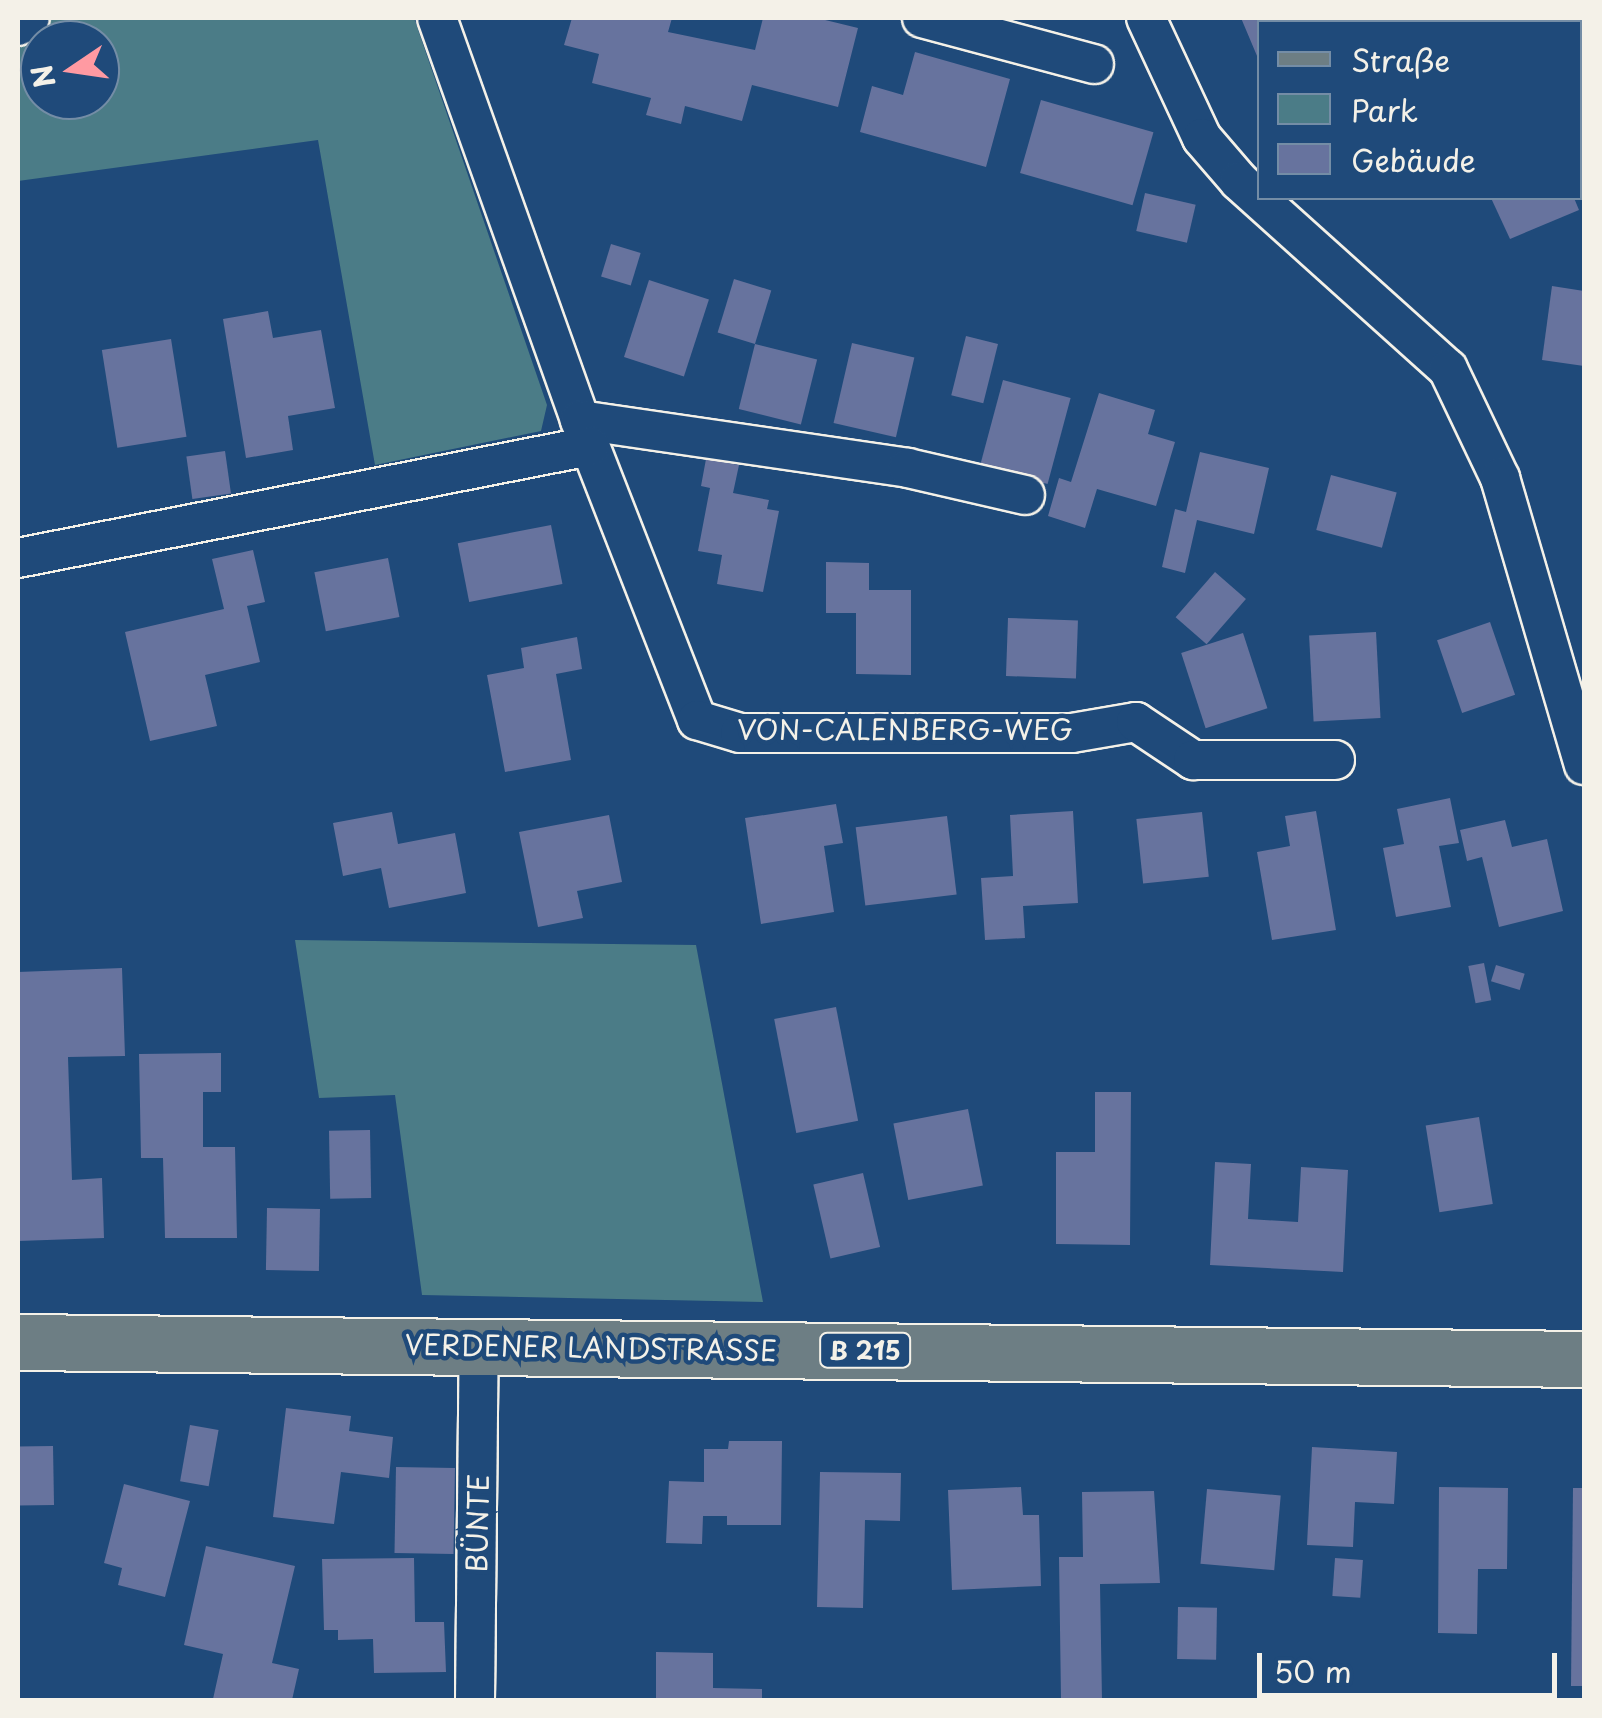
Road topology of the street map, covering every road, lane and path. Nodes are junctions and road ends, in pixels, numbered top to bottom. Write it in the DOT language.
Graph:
graph roads {
  1 [pos="30,18"];
  2 [pos="436,18"];
  3 [pos="922,18"];
  4 [pos="1146,18"];
  5 [pos="18,26"];
  6 [pos="1094,64"];
  7 [pos="1257,197"];
  8 [pos="1260,200"];
  9 [pos="585,433"];
  10 [pos="1025,495"];
  11 [pos="18,558"];
  12 [pos="1336,760"];
  13 [pos="1584,764"];
  14 [pos="18,1342"];
  15 [pos="479,1346"];
  16 [pos="1584,1359"];
  17 [pos="474,1700"];
  1 -- 5 [label="street"];
  2 -- 9 [label="street, VON-CALENBERG-WEG"];
  3 -- 6 [label="street"];
  4 -- 7 [label="street"];
  8 -- 13 [label="street"];
  9 -- 10 [label="street"];
  9 -- 11 [label="street"];
  9 -- 12 [label="street, VON-CALENBERG-WEG"];
  14 -- 15 [label="main road, VERDENER LANDSTRASSE / B 215"];
  15 -- 16 [label="main road, VERDENER LANDSTRASSE / B 215"];
  15 -- 17 [label="street, BÜNTE"];
}
